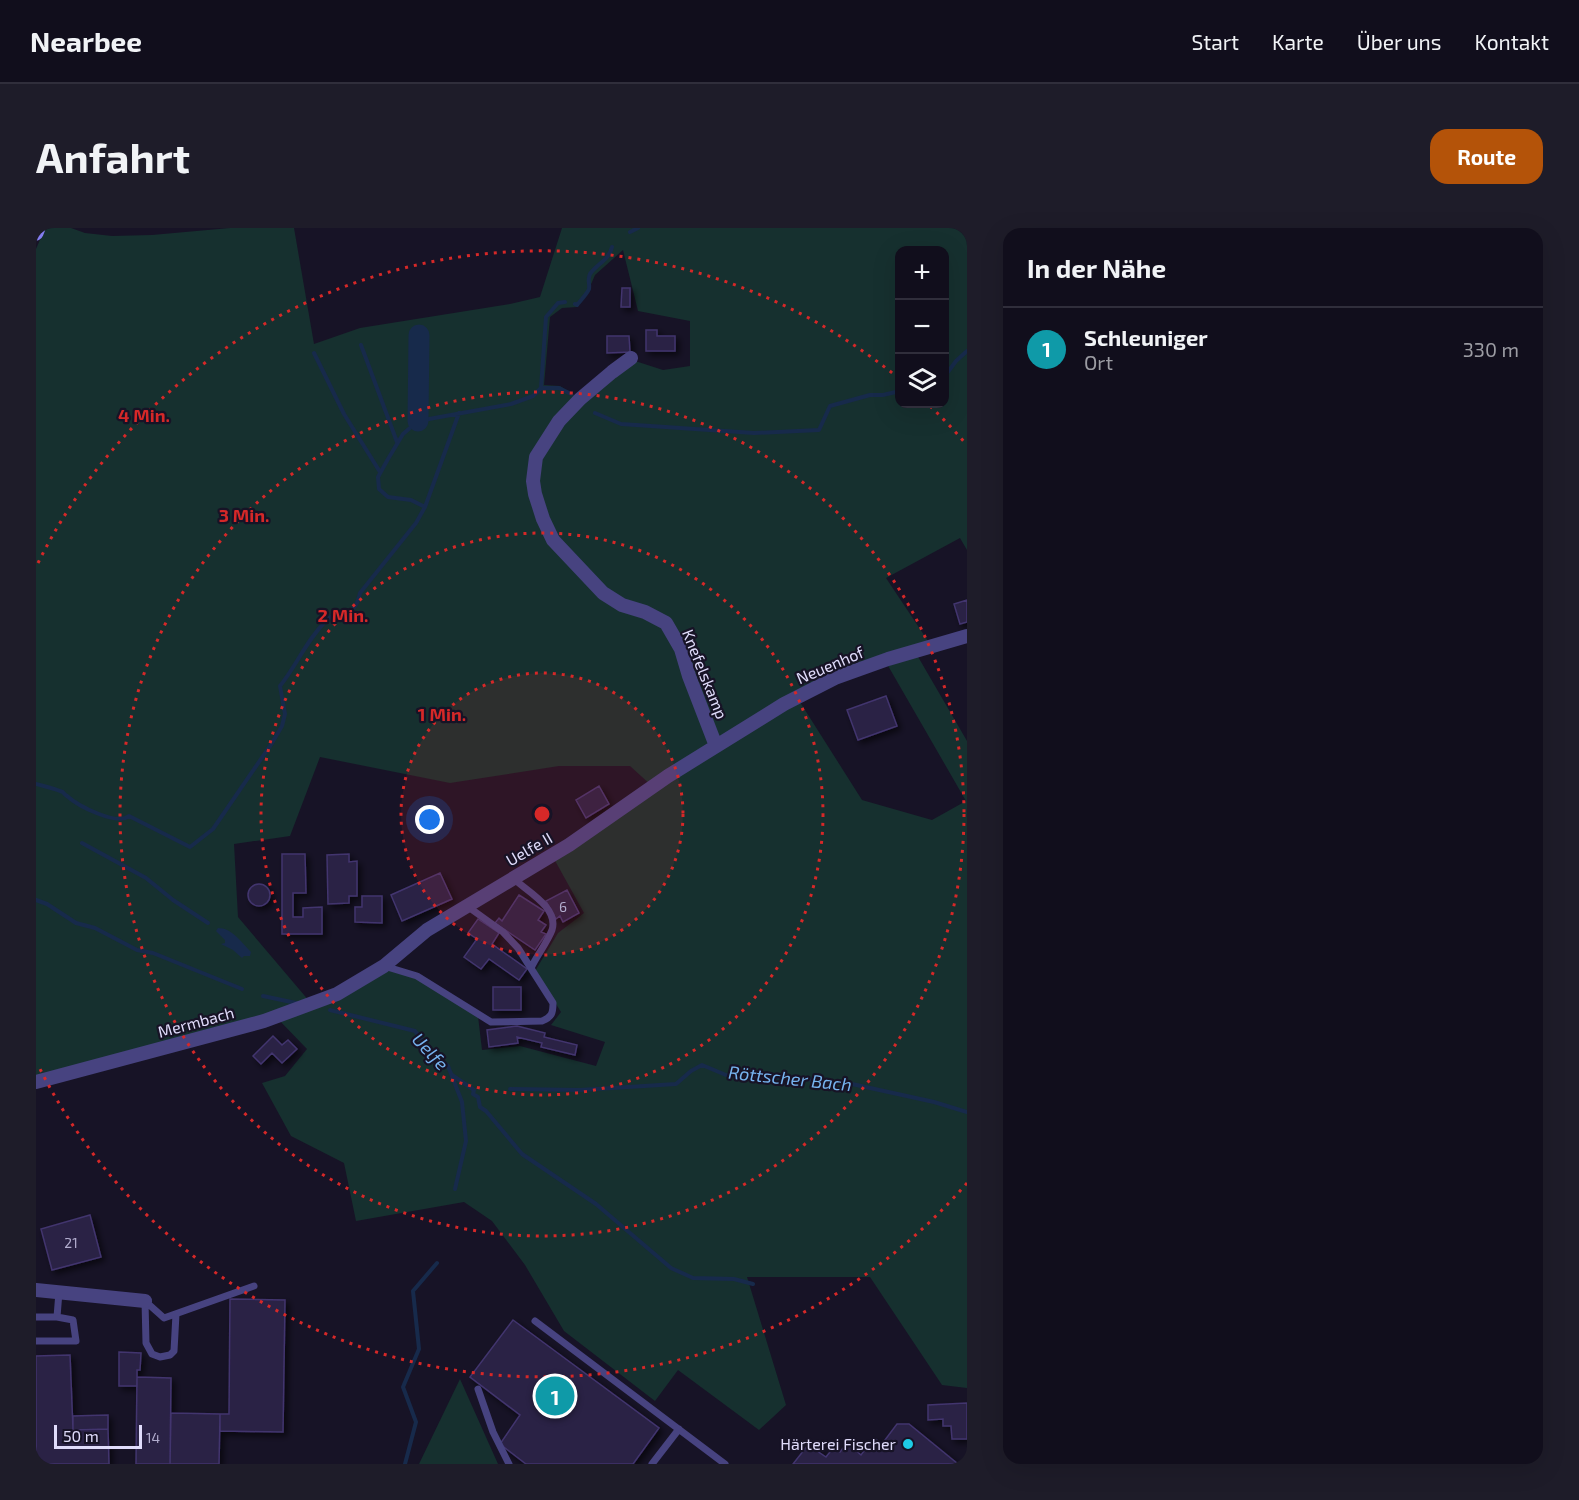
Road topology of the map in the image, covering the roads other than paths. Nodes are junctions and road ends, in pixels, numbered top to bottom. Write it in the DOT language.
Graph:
graph roads {
  1 [pos="38,228"];
  2 [pos="36,233"];
  3 [pos="632,358"];
  4 [pos="967,636"];
  5 [pos="716,746"];
  6 [pos="513,878"];
  7 [pos="466,906"];
  8 [pos="384,966"];
  9 [pos="531,968"];
  10 [pos="359,982"];
  11 [pos="36,1082"];
  12 [pos="254,1286"];
  13 [pos="36,1290"];
  14 [pos="59,1292"];
  15 [pos="145,1301"];
  16 [pos="176,1314"];
  17 [pos="36,1317"];
  18 [pos="57,1317"];
  19 [pos="535,1321"];
  20 [pos="36,1341"];
  21 [pos="478,1389"];
  22 [pos="679,1429"];
  23 [pos="508,1464"];
  24 [pos="652,1464"];
  25 [pos="725,1464"];
  1 -- 2 [label="street"];
  3 -- 5 [label="street, Knefelskamp"];
  4 -- 5 [label="street, Neuenhof"];
  5 -- 6 [label="street, Uelfe II"];
  6 -- 7 [label="street, Uelfe II"];
  6 -- 9 [label="lane"];
  7 -- 8 [label="street, Uelfe II"];
  7 -- 9 [label="lane"];
  8 -- 9 [label="lane"];
  8 -- 10 [label="street, Uelfe II"];
  10 -- 11 [label="street, Mermbach"];
  12 -- 16 [label="lane"];
  13 -- 14 [label="street"];
  14 -- 15 [label="street"];
  14 -- 18 [label="lane"];
  15 -- 16 [label="lane"];
  15 -- 16 [label="lane"];
  17 -- 18 [label="lane"];
  18 -- 20 [label="lane"];
  19 -- 22 [label="lane"];
  21 -- 23 [label="lane"];
  22 -- 24 [label="lane"];
  22 -- 25 [label="lane"];
}
